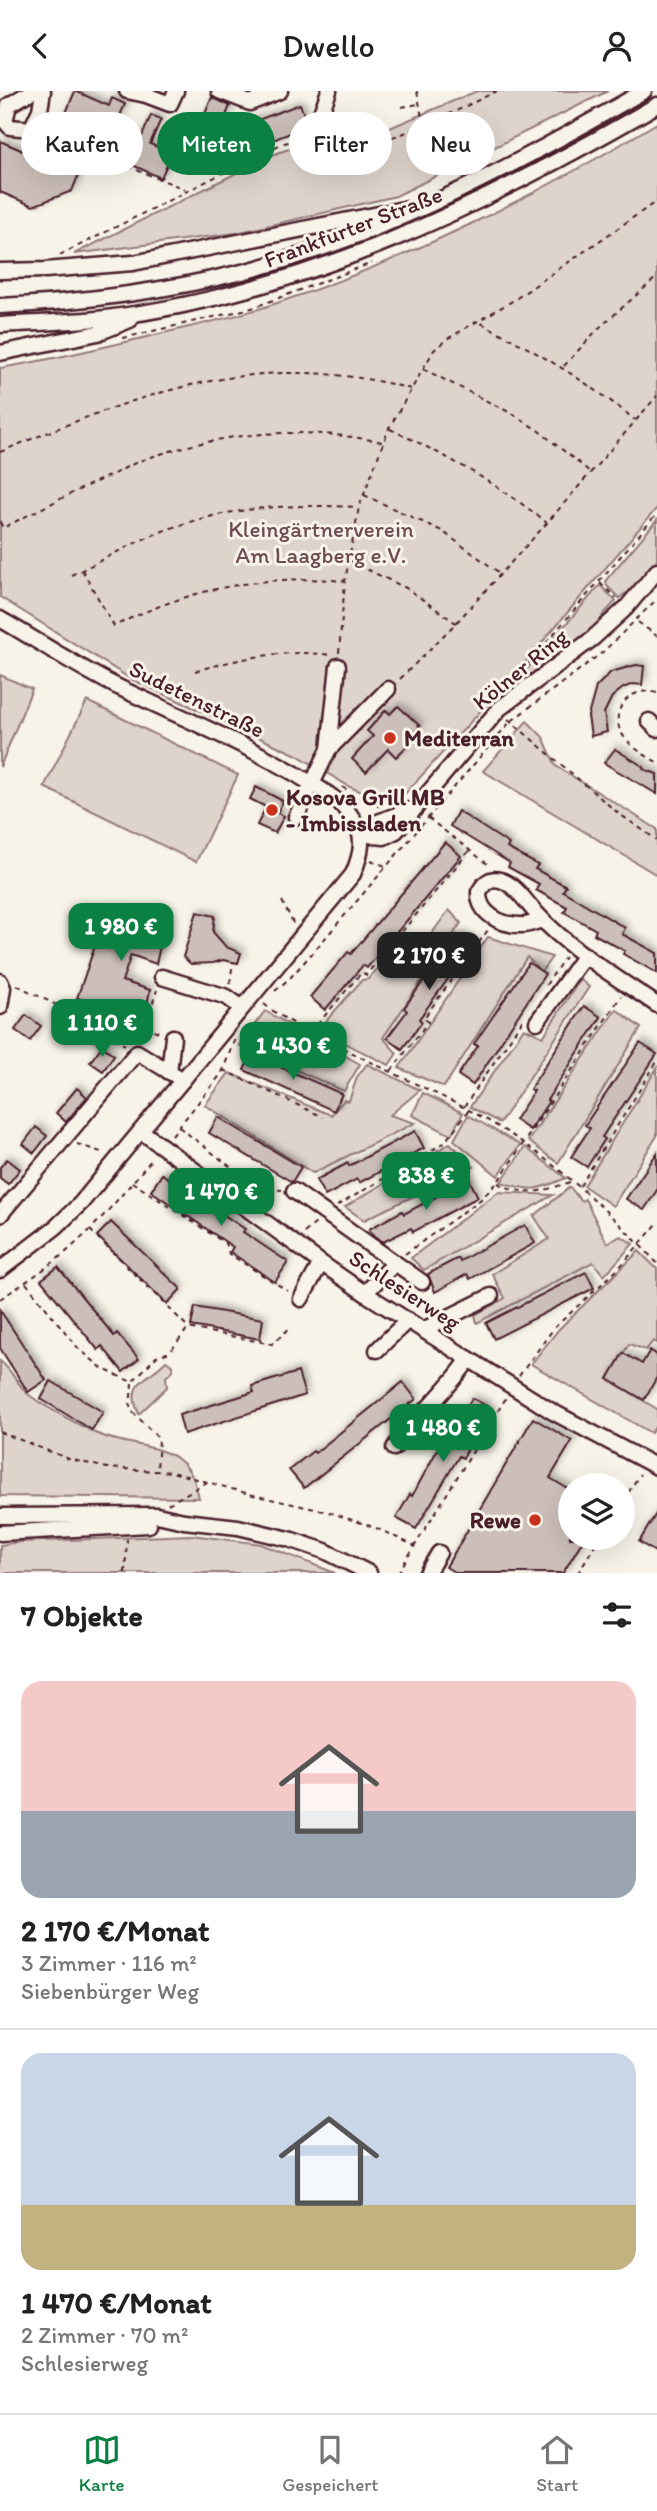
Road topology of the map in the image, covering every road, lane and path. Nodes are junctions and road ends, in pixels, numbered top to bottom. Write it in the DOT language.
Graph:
graph roads {
  1 [pos="33,91"];
  2 [pos="43,91"];
  3 [pos="127,91"];
  4 [pos="176,91"];
  5 [pos="219,91"];
  6 [pos="280,91"];
  7 [pos="329,91"];
  8 [pos="417,91"];
  9 [pos="497,91"];
  10 [pos="644,91"];
  11 [pos="419,103"];
  12 [pos="657,105"];
  13 [pos="402,107"];
  14 [pos="39,112"];
  15 [pos="321,112"];
  16 [pos="421,112"];
  17 [pos="451,112"];
  18 [pos="21,128"];
  19 [pos="406,131"];
  20 [pos="275,147"];
  21 [pos="143,172"];
  22 [pos="218,175"];
  23 [pos="186,190"];
  24 [pos="442,198"];
  25 [pos="657,201"];
  26 [pos="63,253"];
  27 [pos="0,271"];
  28 [pos="657,277"];
  29 [pos="0,306"];
  30 [pos="153,311"];
  31 [pos="478,322"];
  32 [pos="0,325"];
  33 [pos="0,353"];
  34 [pos="563,367"];
  35 [pos="422,368"];
  36 [pos="412,389"];
  37 [pos="657,396"];
  38 [pos="636,421"];
  39 [pos="389,428"];
  40 [pos="383,442"];
  41 [pos="0,452"];
  42 [pos="591,473"];
  43 [pos="363,495"];
  44 [pos="359,507"];
  45 [pos="657,514"];
  46 [pos="0,522"];
  47 [pos="547,523"];
  48 [pos="348,561"];
  49 [pos="82,570"];
  50 [pos="657,571"];
  51 [pos="501,574"];
  52 [pos="71,575"];
  53 [pos="345,581"];
  54 [pos="599,582"];
  55 [pos="657,599"];
  56 [pos="621,607"];
  57 [pos="0,619"];
  58 [pos="637,621"];
  59 [pos="456,623"];
  60 [pos="657,636"];
  61 [pos="338,666"];
  62 [pos="195,671"];
  63 [pos="512,683"];
  64 [pos="388,689"];
  65 [pos="657,693"];
  66 [pos="510,722"];
  67 [pos="329,749"];
  68 [pos="657,762"];
  69 [pos="311,783"];
  70 [pos="296,817"];
  71 [pos="427,817"];
  72 [pos="361,834"];
  73 [pos="657,840"];
  74 [pos="469,851"];
  75 [pos="361,855"];
  76 [pos="386,866"];
  77 [pos="502,880"];
  78 [pos="282,901"];
  79 [pos="496,919"];
  80 [pos="542,920"];
  81 [pos="299,938"];
  82 [pos="573,945"];
  83 [pos="585,955"];
  84 [pos="233,962"];
  85 [pos="162,977"];
  86 [pos="6,982"];
  87 [pos="628,985"];
  88 [pos="274,992"];
  89 [pos="542,992"];
  90 [pos="227,997"];
  91 [pos="268,997"];
  92 [pos="657,1005"];
  93 [pos="0,1007"];
  94 [pos="242,1008"];
  95 [pos="532,1018"];
  96 [pos="144,1027"];
  97 [pos="311,1032"];
  98 [pos="238,1034"];
  99 [pos="173,1037"];
  100 [pos="137,1052"];
  101 [pos="657,1062"];
  102 [pos="223,1070"];
  103 [pos="169,1072"];
  104 [pos="390,1072"];
  105 [pos="183,1080"];
  106 [pos="464,1108"];
  107 [pos="469,1110"];
  108 [pos="323,1117"];
  109 [pos="179,1127"];
  110 [pos="141,1131"];
  111 [pos="64,1139"];
  112 [pos="523,1143"];
  113 [pos="162,1147"];
  114 [pos="119,1159"];
  115 [pos="574,1181"];
  116 [pos="132,1182"];
  117 [pos="497,1183"];
  118 [pos="580,1186"];
  119 [pos="294,1191"];
  120 [pos="325,1214"];
  121 [pos="0,1215"];
  122 [pos="89,1229"];
  123 [pos="293,1243"];
  124 [pos="657,1262"];
  125 [pos="321,1263"];
  126 [pos="394,1264"];
  127 [pos="0,1271"];
  128 [pos="26,1282"];
  129 [pos="422,1283"];
  130 [pos="365,1293"];
  131 [pos="491,1296"];
  132 [pos="0,1299"];
  133 [pos="301,1299"];
  134 [pos="408,1320"];
  135 [pos="292,1326"];
  136 [pos="188,1328"];
  137 [pos="423,1330"];
  138 [pos="377,1350"];
  139 [pos="469,1359"];
  140 [pos="132,1382"];
  141 [pos="0,1432"];
  142 [pos="394,1448"];
  143 [pos="652,1464"];
  144 [pos="157,1471"];
  145 [pos="209,1481"];
  146 [pos="635,1486"];
  147 [pos="167,1505"];
  148 [pos="0,1516"];
  149 [pos="184,1521"];
  150 [pos="128,1525"];
  151 [pos="0,1533"];
  152 [pos="416,1547"];
  153 [pos="592,1550"];
  154 [pos="439,1553"];
  155 [pos="125,1573"];
  156 [pos="369,1573"];
  157 [pos="427,1573"];
  158 [pos="578,1573"];
  1 -- 18 [label="street"];
  2 -- 14 [label="street"];
  3 -- 4 [label="street"];
  5 -- 6 [label="street"];
  7 -- 15 [label="street"];
  8 -- 11 [label="path"];
  9 -- 17 [label="path"];
  10 -- 24 [label="street, Frankfurter Straße"];
  11 -- 13 [label="path"];
  11 -- 16 [label="path"];
  12 -- 30 [label="street, Frankfurter Straße"];
  19 -- 20 [label="path"];
  21 -- 23 [label="path"];
  22 -- 23 [label="path"];
  23 -- 26 [label="path"];
  24 -- 27 [label="street"];
  24 -- 29 [label="street, Frankfurter Straße"];
  25 -- 31 [label="path"];
  28 -- 34 [label="path"];
  30 -- 32 [label="street, Frankfurter Straße"];
  30 -- 33 [label="street"];
  31 -- 34 [label="path"];
  31 -- 35 [label="path"];
  34 -- 38 [label="path"];
  35 -- 36 [label="path"];
  35 -- 42 [label="path"];
  36 -- 39 [label="path"];
  36 -- 41 [label="path"];
  37 -- 38 [label="path"];
  38 -- 42 [label="path"];
  39 -- 40 [label="path"];
  39 -- 47 [label="path"];
  40 -- 43 [label="path"];
  40 -- 46 [label="path"];
  42 -- 47 [label="path"];
  43 -- 44 [label="path"];
  43 -- 51 [label="path"];
  44 -- 48 [label="path"];
  44 -- 49 [label="path"];
  45 -- 54 [label="path"];
  47 -- 51 [label="path"];
  48 -- 53 [label="path"];
  48 -- 59 [label="path"];
  49 -- 52 [label="path"];
  49 -- 53 [label="path"];
  50 -- 56 [label="street, Kölner Ring"];
  51 -- 59 [label="path"];
  53 -- 62 [label="path"];
  54 -- 56 [label="path"];
  54 -- 63 [label="path"];
  55 -- 58 [label="path"];
  56 -- 58 [label="path"];
  56 -- 72 [label="street, Kölner Ring"];
  57 -- 69 [label="street, Sudetenstraße"];
  58 -- 60 [label="path"];
  58 -- 66 [label="path"];
  59 -- 64 [label="path"];
  61 -- 67 [label="street"];
  64 -- 67 [label="street"];
  65 -- 68 [label="path"];
  66 -- 71 [label="path"];
  66 -- 73 [label="path"];
  67 -- 69 [label="street"];
  69 -- 70 [label="street"];
  69 -- 72 [label="street, Sudetenstraße"];
  71 -- 74 [label="path"];
  71 -- 76 [label="path"];
  72 -- 75 [label="street"];
  74 -- 77 [label="path"];
  74 -- 97 [label="path"];
  75 -- 76 [label="path"];
  75 -- 81 [label="street"];
  76 -- 88 [label="path"];
  77 -- 79 [label="street"];
  77 -- 80 [label="street"];
  78 -- 81 [label="path"];
  79 -- 80 [label="street"];
  79 -- 104 [label="path"];
  80 -- 82 [label="street"];
  81 -- 94 [label="street"];
  82 -- 83 [label="street"];
  82 -- 89 [label="path"];
  83 -- 87 [label="street"];
  83 -- 95 [label="street"];
  84 -- 90 [label="path"];
  85 -- 90 [label="street"];
  85 -- 96 [label="path"];
  86 -- 93 [label="street"];
  86 -- 100 [label="path"];
  87 -- 92 [label="street"];
  87 -- 112 [label="path"];
  90 -- 94 [label="street"];
  91 -- 97 [label="path"];
  94 -- 105 [label="street"];
  95 -- 106 [label="path"];
  96 -- 99 [label="path"];
  96 -- 100 [label="path"];
  97 -- 104 [label="path"];
  98 -- 102 [label="path"];
  99 -- 103 [label="street"];
  100 -- 103 [label="street"];
  100 -- 111 [label="street"];
  101 -- 118 [label="path"];
  102 -- 108 [label="path"];
  102 -- 109 [label="path"];
  103 -- 105 [label="street"];
  104 -- 106 [label="path"];
  105 -- 110 [label="street"];
  106 -- 107 [label="path"];
  107 -- 112 [label="path"];
  107 -- 120 [label="path"];
  109 -- 113 [label="path"];
  109 -- 119 [label="path"];
  110 -- 113 [label="street, Schlesierweg"];
  110 -- 114 [label="street"];
  111 -- 114 [label="path"];
  111 -- 121 [label="street"];
  112 -- 115 [label="path"];
  112 -- 117 [label="path"];
  113 -- 116 [label="path"];
  113 -- 123 [label="street, Schlesierweg"];
  114 -- 127 [label="street"];
  115 -- 117 [label="path"];
  115 -- 118 [label="path"];
  116 -- 122 [label="path"];
  116 -- 133 [label="path"];
  117 -- 126 [label="path"];
  118 -- 124 [label="path"];
  119 -- 120 [label="street"];
  120 -- 123 [label="path"];
  120 -- 126 [label="street"];
  122 -- 128 [label="path"];
  122 -- 136 [label="path"];
  123 -- 125 [label="street, Schlesierweg"];
  125 -- 130 [label="street, Schlesierweg"];
  125 -- 133 [label="street"];
  126 -- 129 [label="street"];
  126 -- 130 [label="street"];
  128 -- 132 [label="path"];
  128 -- 140 [label="path"];
  130 -- 134 [label="street, Schlesierweg"];
  131 -- 137 [label="street"];
  134 -- 137 [label="street, Schlesierweg"];
  134 -- 138 [label="street"];
  135 -- 136 [label="path"];
  136 -- 140 [label="path"];
  137 -- 139 [label="street, Schlesierweg"];
  139 -- 142 [label="street"];
  139 -- 143 [label="street, Schlesierweg"];
  140 -- 144 [label="path"];
  141 -- 144 [label="path"];
  143 -- 146 [label="path"];
  144 -- 145 [label="path"];
  145 -- 147 [label="path"];
  145 -- 152 [label="path"];
  148 -- 149 [label="street"];
  149 -- 150 [label="street"];
  149 -- 156 [label="street"];
  150 -- 151 [label="street"];
  150 -- 155 [label="path"];
  153 -- 158 [label="path"];
  154 -- 157 [label="street"];
}
